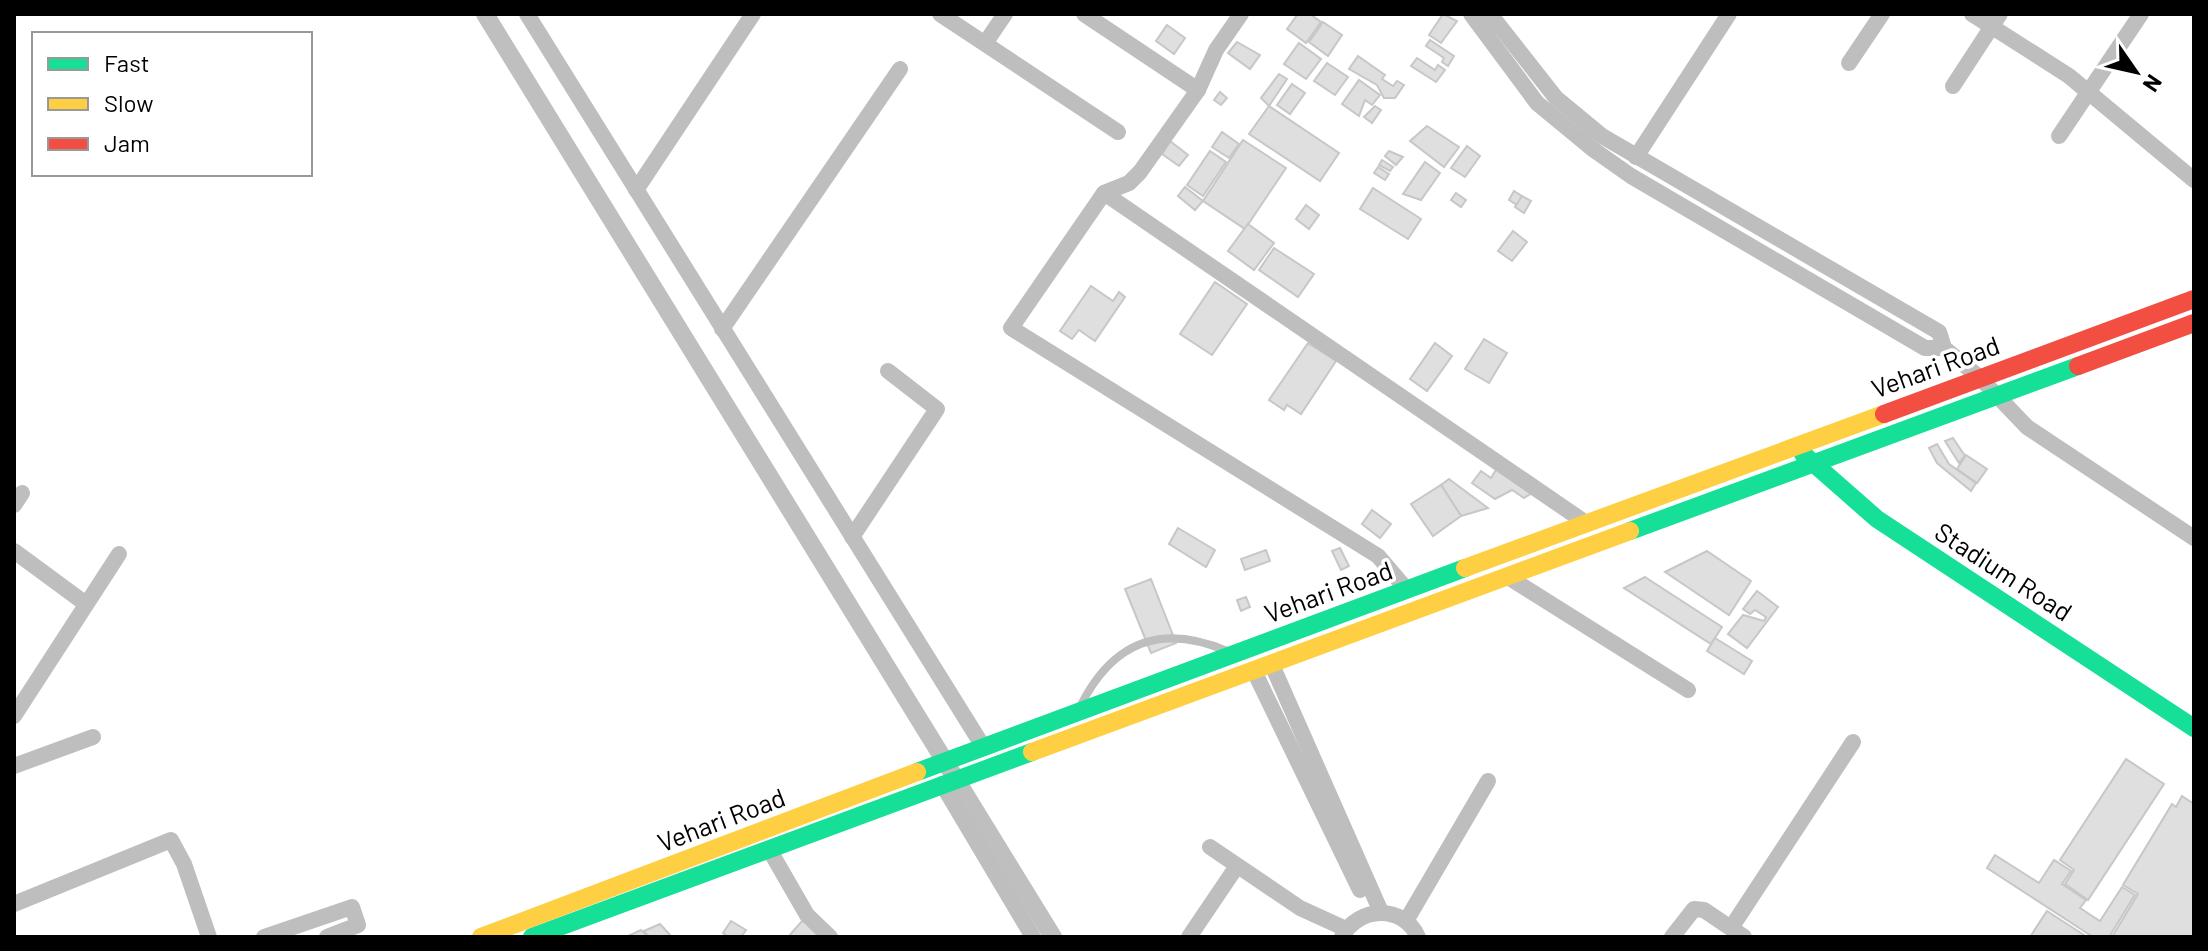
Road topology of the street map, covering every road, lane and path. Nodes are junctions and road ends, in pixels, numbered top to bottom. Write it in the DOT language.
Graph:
graph roads {
  1 [pos="527,14"];
  2 [pos="753,14"];
  3 [pos="940,14"];
  4 [pos="1005,14"];
  5 [pos="1084,14"];
  6 [pos="1241,14"];
  7 [pos="1471,14"];
  8 [pos="1490,14"];
  9 [pos="1729,14"];
  10 [pos="1882,14"];
  11 [pos="1972,14"];
  12 [pos="2141,14"];
  13 [pos="1996,20"];
  14 [pos="986,42"];
  15 [pos="1849,63"];
  16 [pos="900,69"];
  17 [pos="1953,86"];
  18 [pos="1198,90"];
  19 [pos="2089,93"];
  20 [pos="1118,132"];
  21 [pos="2059,136"];
  22 [pos="1636,157"];
  23 [pos="2194,180"];
  24 [pos="636,190"];
  25 [pos="1104,193"];
  26 [pos="2194,299"];
  27 [pos="2194,323"];
  28 [pos="722,329"];
  29 [pos="1944,348"];
  30 [pos="888,371"];
  31 [pos="1980,378"];
  32 [pos="1997,396"];
  33 [pos="1796,445"];
  34 [pos="1811,464"];
  35 [pos="1586,523"];
  36 [pos="852,537"];
  37 [pos="2194,538"];
  38 [pos="14,551"];
  39 [pos="119,554"];
  40 [pos="1508,577"];
  41 [pos="1407,590"];
  42 [pos="86,604"];
  43 [pos="1234,654"];
  44 [pos="1263,668"];
  45 [pos="1688,690"];
  46 [pos="1078,711"];
  47 [pos="14,716"];
  48 [pos="2194,728"];
  49 [pos="93,737"];
  50 [pos="1074,737"];
  51 [pos="1853,742"];
  52 [pos="982,749"];
  53 [pos="14,766"];
  54 [pos="1488,781"];
  55 [pos="942,784"];
  56 [pos="1210,847"];
  57 [pos="769,849"];
  58 [pos="1237,866"];
  59 [pos="14,904"];
  60 [pos="1376,913"];
  61 [pos="1406,921"];
  62 [pos="1737,932"];
  63 [pos="1344,933"];
  64 [pos="209,937"];
  65 [pos="264,937"];
  66 [pos="327,937"];
  67 [pos="481,937"];
  68 [pos="532,937"];
  69 [pos="830,937"];
  70 [pos="1033,937"];
  71 [pos="1189,937"];
  72 [pos="1418,937"];
  73 [pos="1672,937"];
  1 -- 24 [label="street"];
  2 -- 24 [label="street"];
  3 -- 14 [label="street"];
  4 -- 14 [label="street"];
  5 -- 18 [label="street"];
  6 -- 18 [label="street"];
  7 -- 29 [label="street"];
  8 -- 22 [label="street"];
  9 -- 22 [label="street"];
  10 -- 15 [label="street"];
  11 -- 13 [label="street"];
  12 -- 19 [label="street"];
  13 -- 17 [label="street"];
  13 -- 19 [label="street"];
  14 -- 20 [label="street"];
  16 -- 28 [label="street"];
  18 -- 25 [label="street"];
  19 -- 21 [label="street"];
  19 -- 23 [label="street"];
  22 -- 29 [label="street"];
  24 -- 28 [label="street"];
  25 -- 35 [label="street"];
  25 -- 41 [label="street"];
  26 -- 31 [label="main road, Vehari Road"];
  27 -- 32 [label="main road, Vehari Road"];
  28 -- 36 [label="street"];
  29 -- 31 [label="street"];
  30 -- 36 [label="street"];
  31 -- 32 [label="street"];
  31 -- 33 [label="main road, Vehari Road"];
  32 -- 34 [label="main road, Vehari Road"];
  32 -- 37 [label="street"];
  33 -- 34 [label="main road, Stadium Road"];
  33 -- 35 [label="main road, Vehari Road"];
  34 -- 40 [label="main road, Vehari Road"];
  34 -- 48 [label="main road, Stadium Road"];
  35 -- 41 [label="main road, Vehari Road"];
  36 -- 52 [label="street"];
  38 -- 42 [label="street"];
  39 -- 42 [label="street"];
  40 -- 44 [label="main road, Vehari Road"];
  40 -- 45 [label="street"];
  41 -- 43 [label="main road, Vehari Road"];
  42 -- 47 [label="street"];
  43 -- 44 [label="lane"];
  43 -- 46 [label="main road, Vehari Road"];
  43 -- 46 [label="lane"];
  44 -- 50 [label="main road, Vehari Road"];
  44 -- 60 [label="street"];
  46 -- 50 [label="lane"];
  46 -- 52 [label="main road, Vehari Road"];
  49 -- 53 [label="street"];
  50 -- 55 [label="main road, Vehari Road"];
  51 -- 62 [label="street"];
  52 -- 67 [label="main road, Vehari Road"];
  54 -- 61 [label="street"];
  55 -- 57 [label="main road, Vehari Road"];
  55 -- 70 [label="street"];
  56 -- 58 [label="street"];
  57 -- 68 [label="main road, Vehari Road"];
  57 -- 69 [label="street"];
  58 -- 63 [label="street"];
  58 -- 71 [label="street"];
  59 -- 64 [label="street"];
  60 -- 61 [label="street"];
  60 -- 63 [label="street"];
  61 -- 72 [label="street"];
  62 -- 73 [label="street"];
  65 -- 66 [label="street"];
}
